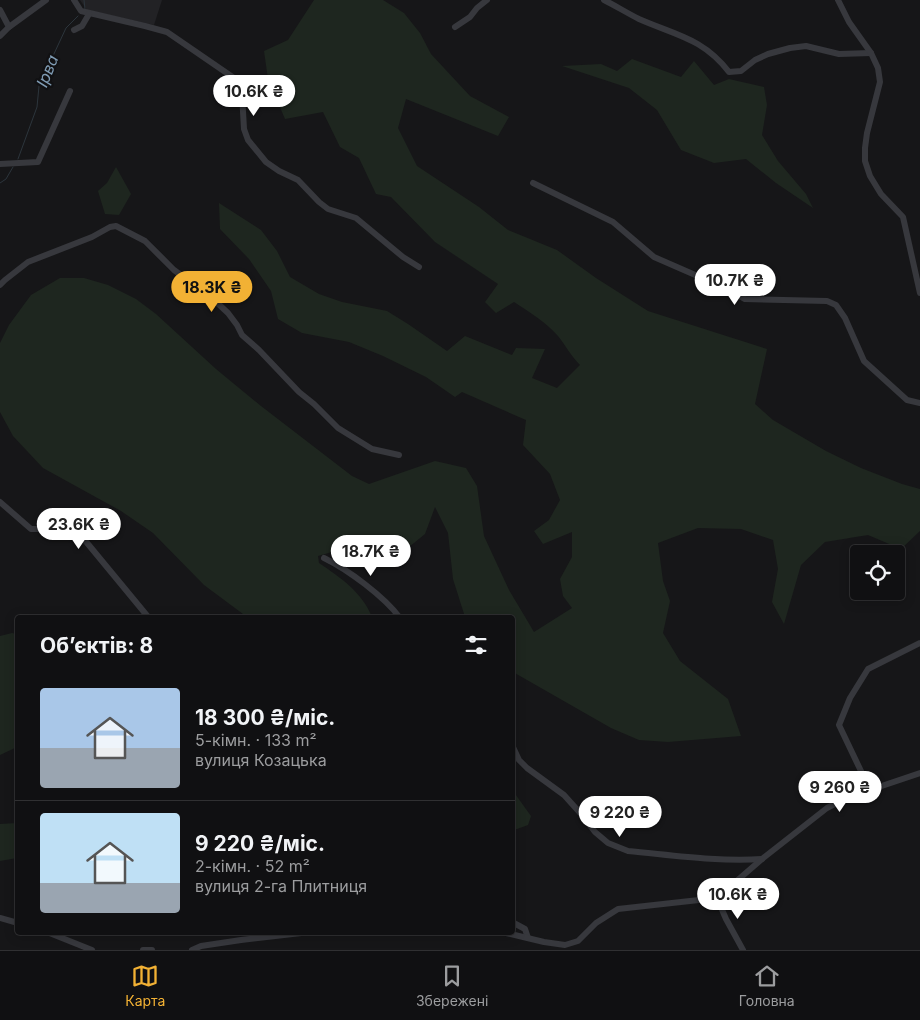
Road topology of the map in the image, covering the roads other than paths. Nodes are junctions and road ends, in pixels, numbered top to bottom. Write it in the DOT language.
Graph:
graph roads {
  1 [pos="46,0"];
  2 [pos="74,0"];
  3 [pos="487,0"];
  4 [pos="604,0"];
  5 [pos="838,0"];
  6 [pos="0,10"];
  7 [pos="89,14"];
  8 [pos="9,27"];
  9 [pos="455,27"];
  10 [pos="74,30"];
  11 [pos="0,36"];
  12 [pos="871,53"];
  13 [pos="70,91"];
  14 [pos="0,164"];
  15 [pos="533,182"];
  16 [pos="419,267"];
  17 [pos="0,285"];
  18 [pos="920,293"];
  19 [pos="920,403"];
  20 [pos="399,455"];
  21 [pos="0,502"];
  22 [pos="324,558"];
  23 [pos="146,615"];
  24 [pos="397,615"];
  25 [pos="920,643"];
  26 [pos="515,752"];
  27 [pos="920,773"];
  28 [pos="870,790"];
  29 [pos="762,859"];
  30 [pos="717,898"];
  31 [pos="0,918"];
  32 [pos="15,922"];
  33 [pos="515,924"];
  34 [pos="54,935"];
  35 [pos="284,935"];
  36 [pos="515,935"];
  37 [pos="528,938"];
  38 [pos="92,950"];
  39 [pos="143,950"];
  40 [pos="152,950"];
  41 [pos="192,950"];
  42 [pos="743,950"];
  1 -- 8 [label="street"];
  2 -- 7 [label="street"];
  3 -- 9 [label="street"];
  4 -- 12 [label="street"];
  5 -- 12 [label="street"];
  6 -- 8 [label="street"];
  7 -- 10 [label="street"];
  7 -- 16 [label="street"];
  8 -- 11 [label="street"];
  12 -- 18 [label="street"];
  13 -- 14 [label="street"];
  15 -- 19 [label="street"];
  17 -- 20 [label="street"];
  21 -- 23 [label="street"];
  22 -- 24 [label="street"];
  25 -- 28 [label="street"];
  26 -- 29 [label="street"];
  27 -- 28 [label="street"];
  28 -- 29 [label="street"];
  29 -- 30 [label="street"];
  30 -- 37 [label="street"];
  30 -- 42 [label="street"];
  31 -- 32 [label="street"];
  33 -- 37 [label="street"];
  34 -- 38 [label="street"];
  35 -- 41 [label="street"];
  36 -- 37 [label="street"];
  39 -- 40 [label="street"];
}
